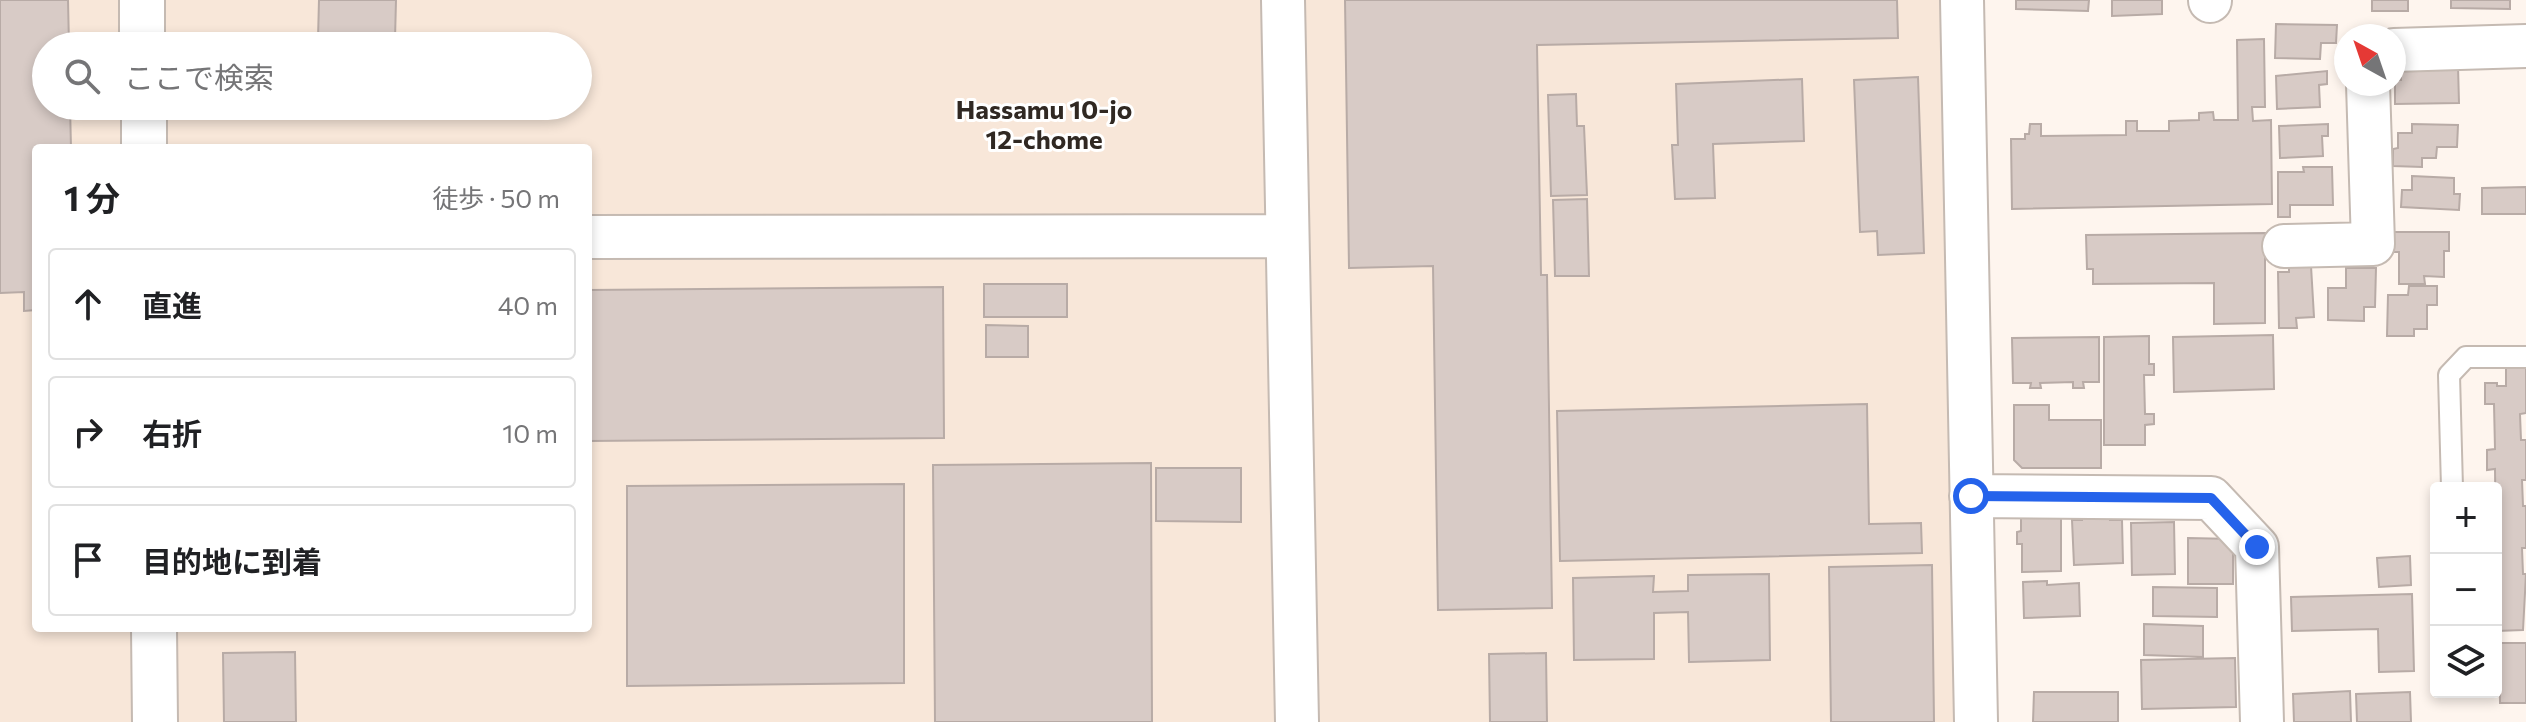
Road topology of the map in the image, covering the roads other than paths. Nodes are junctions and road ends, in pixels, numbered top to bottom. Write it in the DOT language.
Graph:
graph roads {
  1 [pos="142,0"];
  2 [pos="1283,0"];
  3 [pos="1962,0"];
  4 [pos="142,32"];
  5 [pos="2526,46"];
  6 [pos="2406,50"];
  7 [pos="2368,96"];
  8 [pos="144,120"];
  9 [pos="144,144"];
  10 [pos="1287,236"];
  11 [pos="592,237"];
  12 [pos="2284,246"];
  13 [pos="2526,357"];
  14 [pos="2452,482"];
  15 [pos="1971,496"];
  16 [pos="154,632"];
  17 [pos="155,722"];
  18 [pos="1297,722"];
  19 [pos="1976,722"];
  20 [pos="2262,722"];
  1 -- 4 [label="street"];
  2 -- 10 [label="street"];
  3 -- 15 [label="street"];
  5 -- 6 [label="street"];
  7 -- 12 [label="street"];
  8 -- 9 [label="street"];
  10 -- 11 [label="street"];
  10 -- 18 [label="street"];
  13 -- 14 [label="lane"];
  15 -- 19 [label="street"];
  15 -- 20 [label="street"];
  16 -- 17 [label="street"];
}
